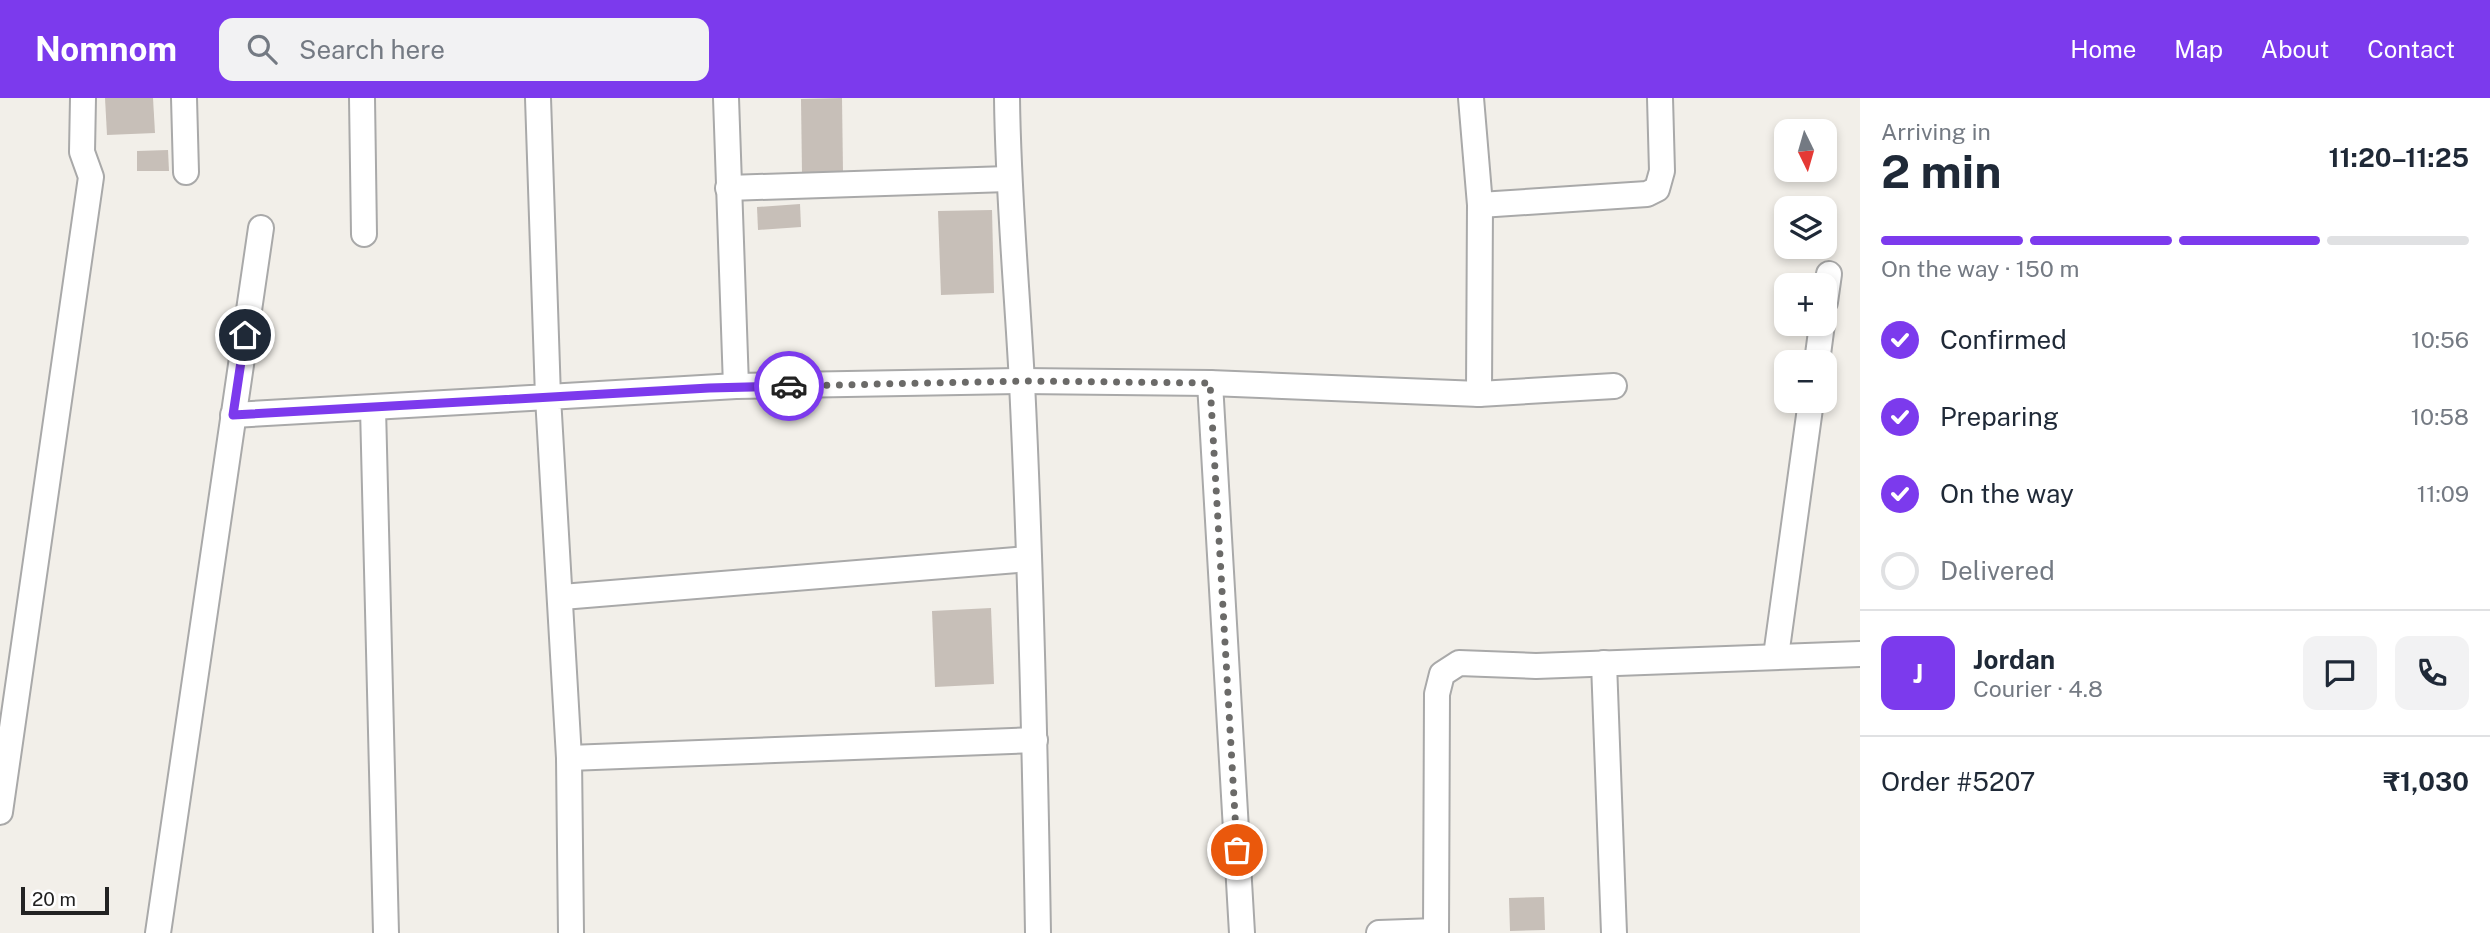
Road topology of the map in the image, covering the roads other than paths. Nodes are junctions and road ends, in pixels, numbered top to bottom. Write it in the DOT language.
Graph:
graph roads {
  1 [pos="83,98"];
  2 [pos="184,98"];
  3 [pos="362,98"];
  4 [pos="538,98"];
  5 [pos="726,98"];
  6 [pos="1007,98"];
  7 [pos="1471,98"];
  8 [pos="1660,98"];
  9 [pos="186,172"];
  10 [pos="1008,179"];
  11 [pos="729,188"];
  12 [pos="1480,205"];
  13 [pos="261,228"];
  14 [pos="364,234"];
  15 [pos="1022,381"];
  16 [pos="1210,383"];
  17 [pos="1614,386"];
  18 [pos="736,387"];
  19 [pos="1479,394"];
  20 [pos="548,397"];
  21 [pos="373,408"];
  22 [pos="1809,413"];
  23 [pos="233,415"];
  24 [pos="1030,559"];
  25 [pos="562,597"];
  26 [pos="1860,654"];
  27 [pos="1776,656"];
  28 [pos="1604,663"];
  29 [pos="1035,740"];
  30 [pos="569,758"];
  31 [pos="0,812"];
  32 [pos="1436,932"];
  33 [pos="158,933"];
  34 [pos="386,933"];
  35 [pos="571,933"];
  36 [pos="1038,933"];
  37 [pos="1242,933"];
  38 [pos="1379,933"];
  39 [pos="1614,933"];
  1 -- 31 [label="street"];
  2 -- 9 [label="street"];
  3 -- 14 [label="street"];
  4 -- 20 [label="street"];
  5 -- 11 [label="street"];
  6 -- 10 [label="street"];
  7 -- 12 [label="street"];
  8 -- 12 [label="street"];
  10 -- 11 [label="street"];
  10 -- 15 [label="street"];
  11 -- 18 [label="street"];
  12 -- 19 [label="street"];
  13 -- 23 [label="street"];
  15 -- 16 [label="street"];
  15 -- 18 [label="street"];
  15 -- 24 [label="street"];
  16 -- 19 [label="street"];
  16 -- 37 [label="street"];
  17 -- 19 [label="street"];
  18 -- 20 [label="street"];
  20 -- 21 [label="street"];
  20 -- 25 [label="street"];
  21 -- 23 [label="street"];
  21 -- 34 [label="street"];
  22 -- 27 [label="street"];
  23 -- 33 [label="street"];
  24 -- 25 [label="street"];
  24 -- 29 [label="street"];
  25 -- 30 [label="street"];
  26 -- 27 [label="street"];
  27 -- 28 [label="street"];
  28 -- 32 [label="street"];
  28 -- 39 [label="street"];
  29 -- 30 [label="street"];
  29 -- 36 [label="street"];
  30 -- 35 [label="street"];
  32 -- 38 [label="street"];
}
